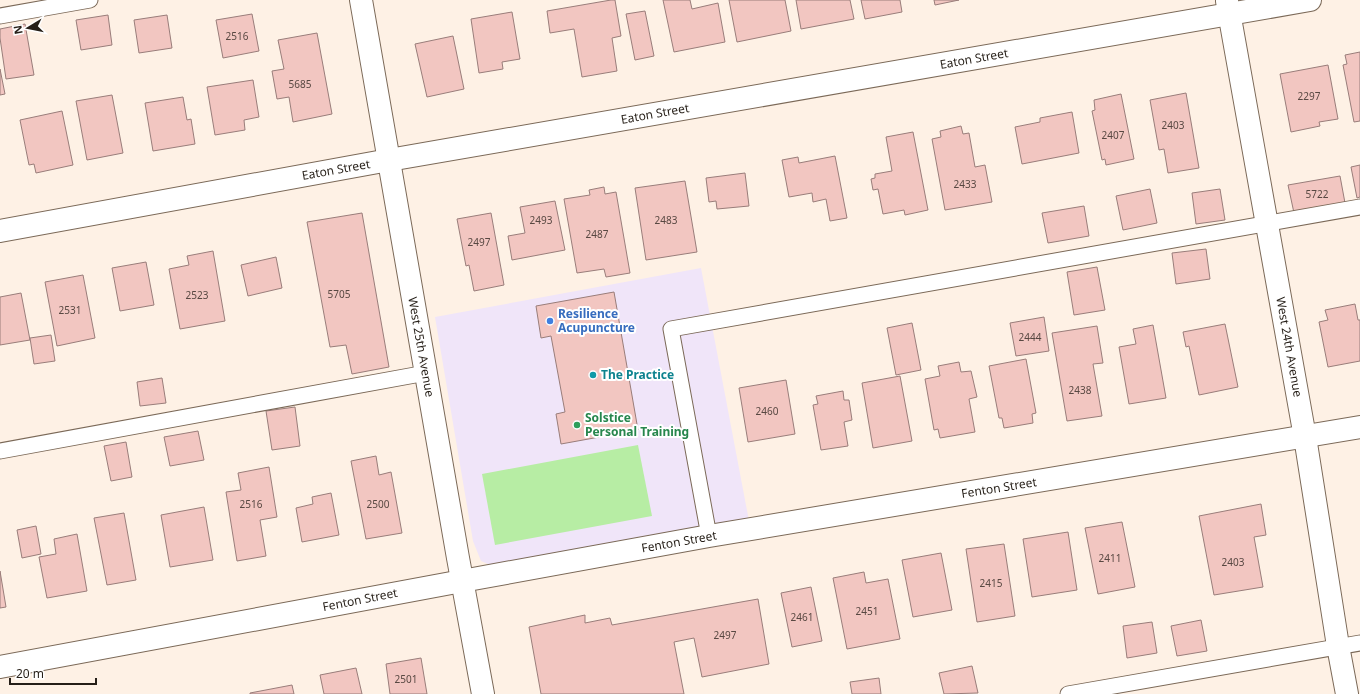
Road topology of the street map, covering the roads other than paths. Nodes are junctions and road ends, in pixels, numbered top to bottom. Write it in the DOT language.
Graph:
graph roads {
  1 [pos="90,0"];
  2 [pos="361,0"];
  3 [pos="1310,0"];
  4 [pos="1228,7"];
  5 [pos="0,16"];
  6 [pos="389,160"];
  7 [pos="1360,207"];
  8 [pos="1266,224"];
  9 [pos="0,231"];
  10 [pos="426,373"];
  11 [pos="1360,427"];
  12 [pos="1305,437"];
  13 [pos="0,451"];
  14 [pos="710,536"];
  15 [pos="462,581"];
  16 [pos="1360,643"];
  17 [pos="1338,646"];
  18 [pos="0,666"];
  19 [pos="483,694"];
  20 [pos="1068,694"];
  21 [pos="1347,694"];
  1 -- 5 [label="lane"];
  2 -- 6 [label="street, West 25th Avenue"];
  3 -- 4 [label="street, Eaton Street"];
  4 -- 6 [label="street, Eaton Street"];
  4 -- 8 [label="street, West 24th Avenue"];
  6 -- 9 [label="street, Eaton Street"];
  6 -- 10 [label="street, West 25th Avenue"];
  7 -- 8 [label="lane"];
  8 -- 12 [label="street, West 24th Avenue"];
  8 -- 14 [label="lane"];
  10 -- 13 [label="lane"];
  10 -- 15 [label="street, West 25th Avenue"];
  11 -- 12 [label="street, Fenton Street"];
  12 -- 14 [label="street, Fenton Street"];
  12 -- 17 [label="street, West 24th Avenue"];
  14 -- 15 [label="street, Fenton Street"];
  15 -- 18 [label="street, Fenton Street"];
  15 -- 19 [label="street, West 25th Avenue"];
  16 -- 17 [label="lane"];
  17 -- 20 [label="lane"];
  17 -- 21 [label="street, West 24th Avenue"];
}
